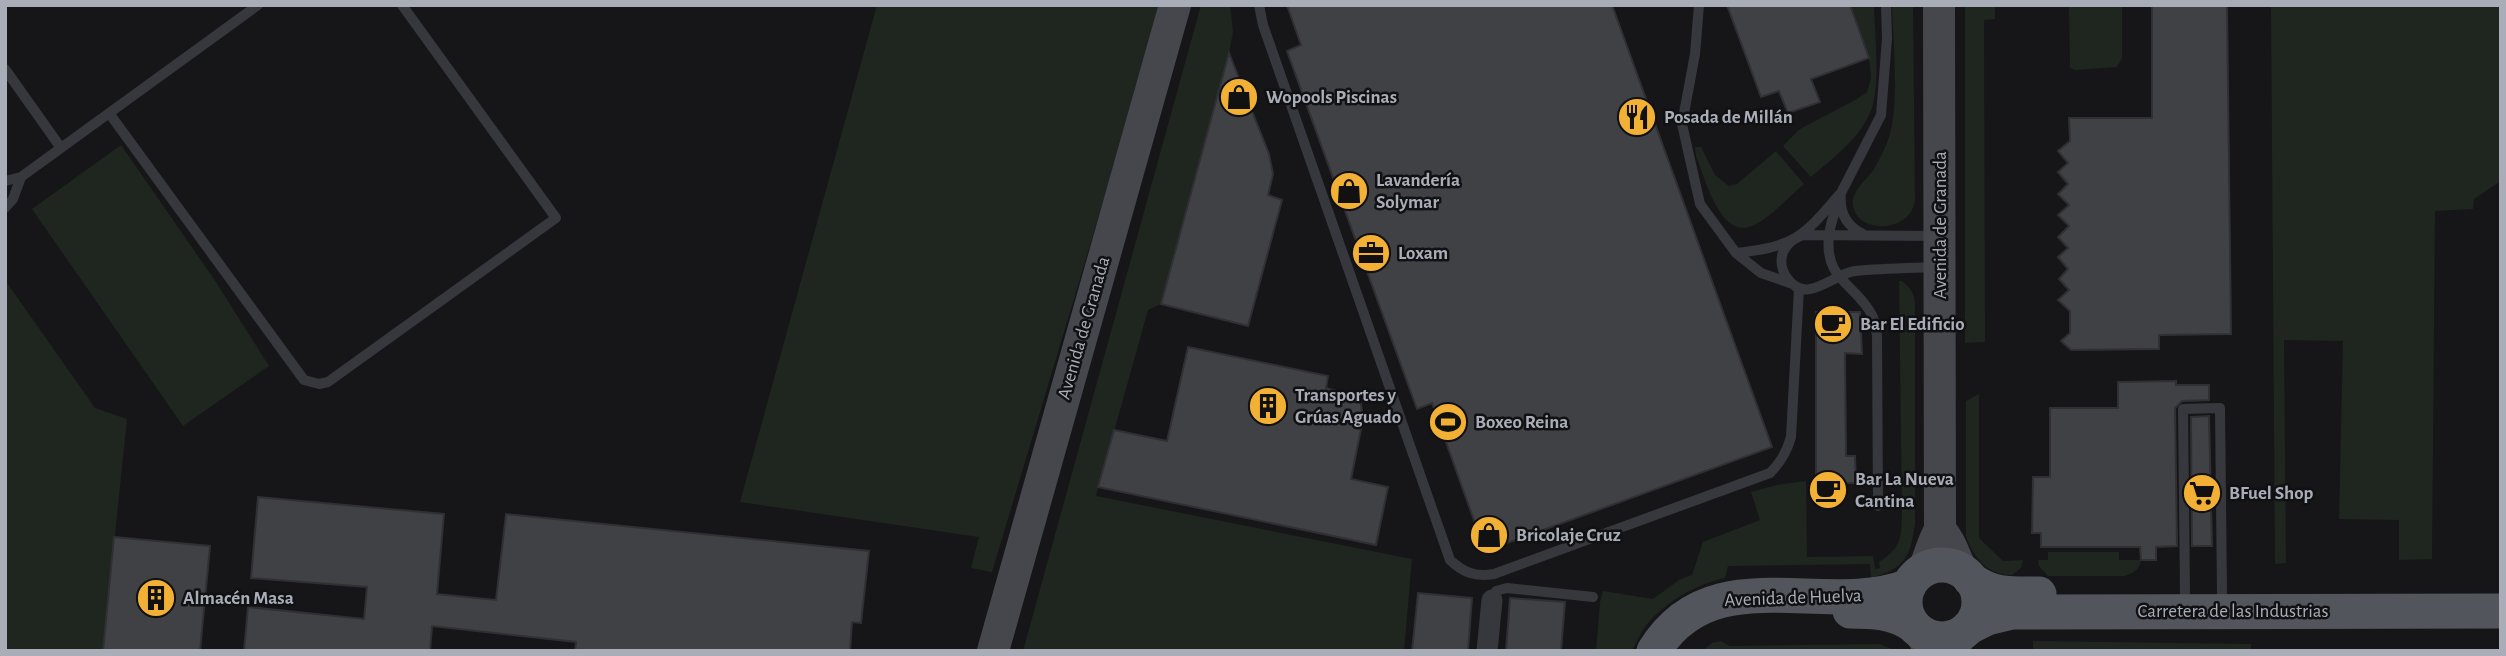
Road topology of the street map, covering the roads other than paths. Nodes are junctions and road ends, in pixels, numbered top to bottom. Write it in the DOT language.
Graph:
graph roads {
  1 [pos="258,5"];
  2 [pos="402,5"];
  3 [pos="1175,5"];
  4 [pos="1259,5"];
  5 [pos="1699,5"];
  6 [pos="1886,5"];
  7 [pos="1939,5"];
  8 [pos="5,69"];
  9 [pos="109,113"];
  10 [pos="61,148"];
  11 [pos="21,177"];
  12 [pos="5,181"];
  13 [pos="1841,193"];
  14 [pos="5,208"];
  15 [pos="1829,234"];
  16 [pos="1866,236"];
  17 [pos="1940,236"];
  18 [pos="1795,238"];
  19 [pos="1736,253"];
  20 [pos="1940,267"];
  21 [pos="1838,276"];
  22 [pos="1795,286"];
  23 [pos="1878,506"];
  24 [pos="1940,530"];
  25 [pos="1966,575"];
  26 [pos="1916,578"];
  27 [pos="2501,592"];
  28 [pos="2185,593"];
  29 [pos="2222,593"];
  30 [pos="1593,597"];
  31 [pos="1492,600"];
  32 [pos="2501,611"];
  33 [pos="1921,636"];
  34 [pos="1961,637"];
  35 [pos="993,651"];
  36 [pos="1487,651"];
  37 [pos="1654,651"];
  38 [pos="1671,651"];
  1 -- 9 [label="lane"];
  2 -- 9 [label="lane"];
  3 -- 35 [label="street, Avenida de Granada"];
  4 -- 22 [label="lane"];
  5 -- 19 [label="lane"];
  6 -- 13 [label="lane"];
  7 -- 17 [label="street, Avenida de Granada"];
  8 -- 10 [label="lane"];
  9 -- 10 [label="lane"];
  10 -- 11 [label="lane"];
  11 -- 12 [label="lane"];
  11 -- 14 [label="lane"];
  13 -- 15 [label="lane"];
  13 -- 16 [label="lane"];
  13 -- 18 [label="lane"];
  15 -- 16 [label="lane"];
  15 -- 18 [label="lane"];
  15 -- 21 [label="lane"];
  16 -- 17 [label="lane"];
  17 -- 20 [label="street, Avenida de Granada"];
  18 -- 19 [label="lane"];
  18 -- 22 [label="lane"];
  19 -- 22 [label="lane"];
  20 -- 21 [label="lane"];
  20 -- 24 [label="street, Avenida de Granada"];
  21 -- 22 [label="lane"];
  21 -- 23 [label="lane"];
  24 -- 25 [label="street, Avenida de Granada"];
  24 -- 26 [label="street, Avenida de Granada"];
  25 -- 26 [label="main road"];
  25 -- 28 [label="main road, Carretera de las Industrias"];
  25 -- 34 [label="main road"];
  26 -- 33 [label="main road"];
  26 -- 37 [label="main road, Avenida de Huelva"];
  27 -- 29 [label="main road, Carretera de las Industrias"];
  28 -- 29 [label="main road, Carretera de las Industrias"];
  28 -- 29 [label="lane"];
  30 -- 31 [label="lane"];
  31 -- 36 [label="street"];
  32 -- 34 [label="main road, Carretera de las Industrias"];
  33 -- 34 [label="main road"];
  33 -- 38 [label="main road, Avenida de Huelva"];
}
